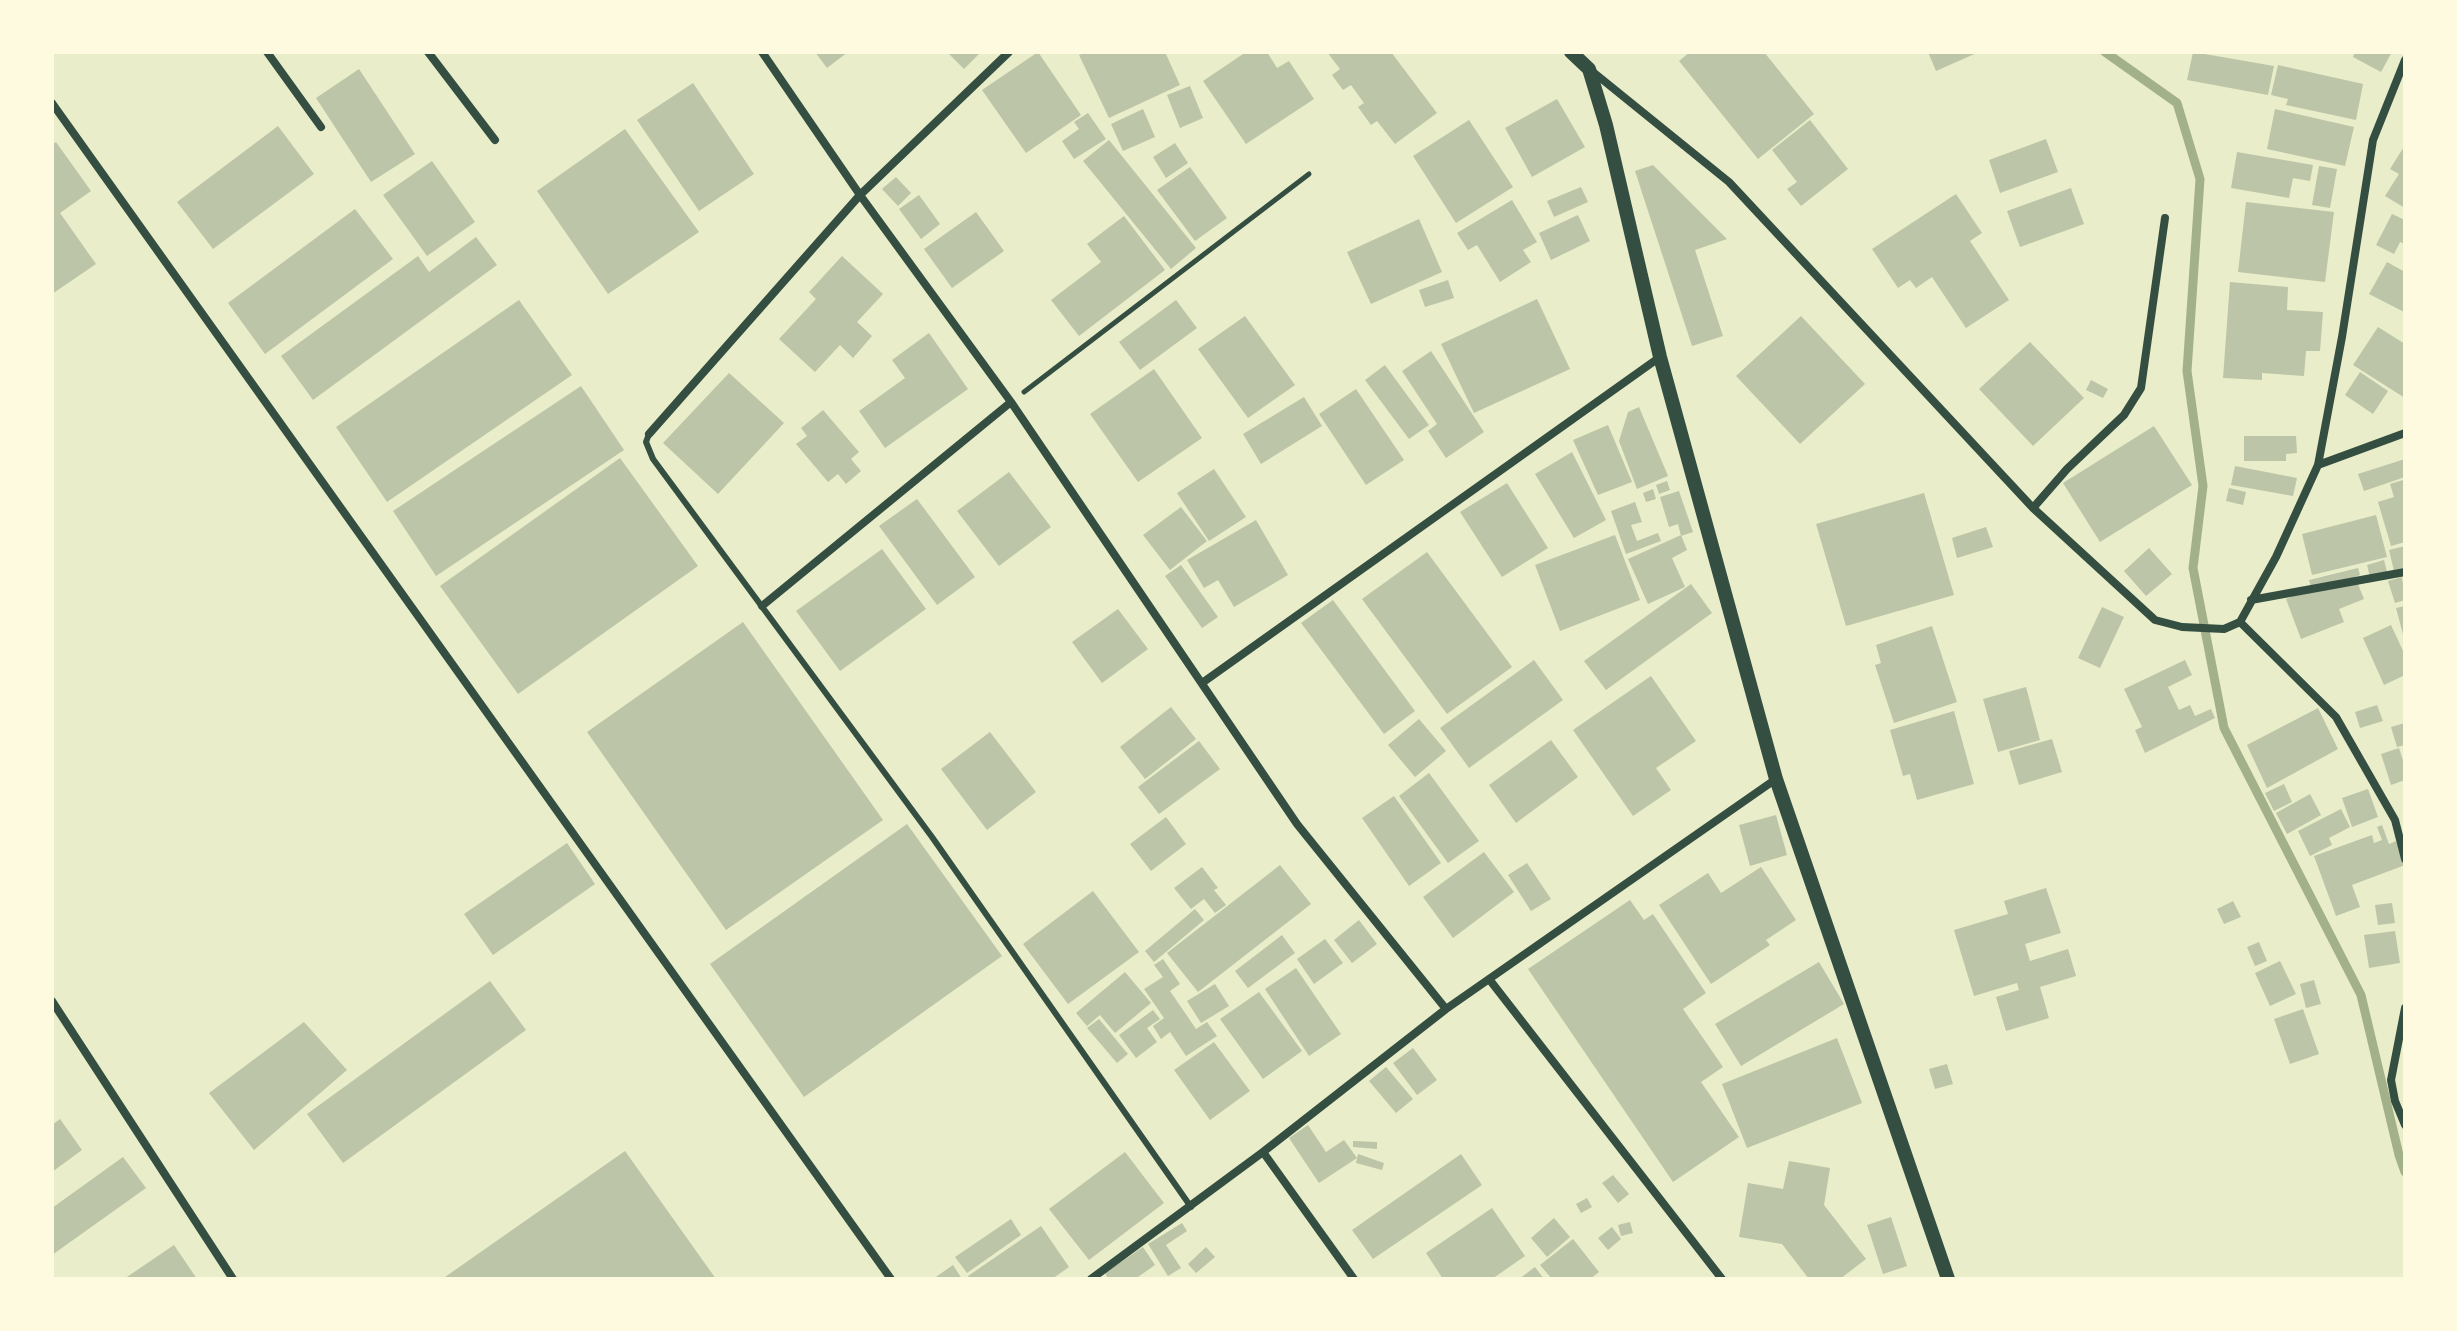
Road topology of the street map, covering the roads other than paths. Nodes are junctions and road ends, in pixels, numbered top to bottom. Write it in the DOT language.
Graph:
graph roads {
  1 [pos="267,52"];
  2 [pos="428,52"];
  3 [pos="762,52"];
  4 [pos="1009,52"];
  5 [pos="1571,52"];
  6 [pos="2405,60"];
  7 [pos="1589,69"];
  8 [pos="52,103"];
  9 [pos="321,127"];
  10 [pos="495,140"];
  11 [pos="860,195"];
  12 [pos="2165,218"];
  13 [pos="1660,357"];
  14 [pos="1011,402"];
  15 [pos="2405,433"];
  16 [pos="649,434"];
  17 [pos="2318,465"];
  18 [pos="2033,508"];
  19 [pos="2405,572"];
  20 [pos="2251,600"];
  21 [pos="762,606"];
  22 [pos="2240,622"];
  23 [pos="1202,683"];
  24 [pos="1776,779"];
  25 [pos="2405,859"];
  26 [pos="1489,979"];
  27 [pos="52,1001"];
  28 [pos="2405,1008"];
  29 [pos="1446,1009"];
  30 [pos="2404,1126"];
  31 [pos="1263,1152"];
  32 [pos="1191,1207"];
  33 [pos="233,1279"];
  34 [pos="891,1279"];
  35 [pos="1091,1279"];
  36 [pos="1354,1279"];
  37 [pos="1722,1279"];
  38 [pos="1948,1279"];
  1 -- 9 [label="street"];
  2 -- 10 [label="street"];
  3 -- 11 [label="street"];
  4 -- 11 [label="street"];
  5 -- 7 [label="street"];
  6 -- 17 [label="street"];
  7 -- 13 [label="street"];
  7 -- 18 [label="street"];
  8 -- 34 [label="street"];
  11 -- 14 [label="street"];
  11 -- 16 [label="street"];
  12 -- 18 [label="street"];
  13 -- 23 [label="street"];
  13 -- 24 [label="street"];
  14 -- 21 [label="street"];
  14 -- 23 [label="street"];
  15 -- 17 [label="street"];
  16 -- 21 [label="lane"];
  17 -- 20 [label="street"];
  18 -- 22 [label="street"];
  19 -- 20 [label="street"];
  20 -- 22 [label="street"];
  21 -- 32 [label="lane"];
  22 -- 25 [label="street"];
  23 -- 29 [label="street"];
  24 -- 26 [label="street"];
  24 -- 38 [label="street"];
  26 -- 29 [label="street"];
  26 -- 37 [label="street"];
  27 -- 33 [label="street"];
  28 -- 30 [label="street"];
  29 -- 31 [label="street"];
  31 -- 32 [label="street"];
  31 -- 36 [label="street"];
  32 -- 35 [label="street"];
}
